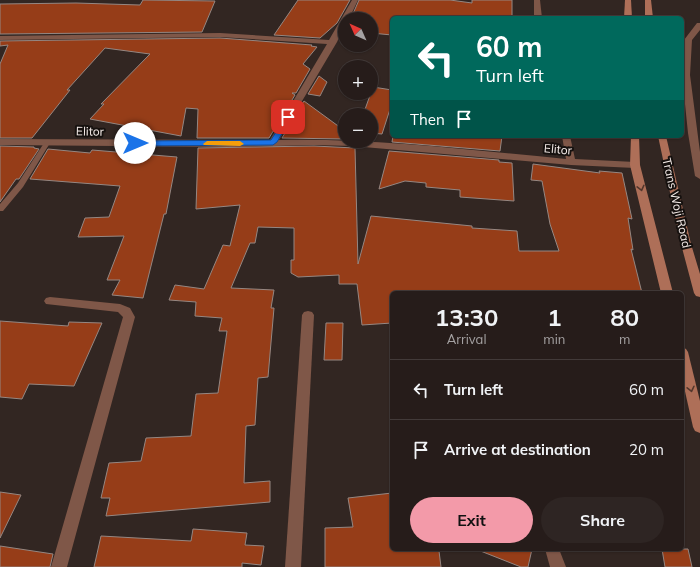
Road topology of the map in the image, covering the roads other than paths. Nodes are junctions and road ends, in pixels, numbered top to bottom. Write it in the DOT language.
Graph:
graph roads {
  1 [pos="355,0"];
  2 [pos="534,0"];
  3 [pos="537,0"];
  4 [pos="628,0"];
  5 [pos="648,0"];
  6 [pos="349,12"];
  7 [pos="538,16"];
  8 [pos="628,16"];
  9 [pos="649,16"];
  10 [pos="699,28"];
  11 [pos="338,32"];
  12 [pos="0,38"];
  13 [pos="333,42"];
  14 [pos="691,109"];
  15 [pos="700,110"];
  16 [pos="566,138"];
  17 [pos="635,138"];
  18 [pos="662,138"];
  19 [pos="0,142"];
  20 [pos="47,142"];
  21 [pos="273,142"];
  22 [pos="571,162"];
  23 [pos="635,165"];
  24 [pos="700,176"];
  25 [pos="0,210"];
  26 [pos="666,291"];
  27 [pos="700,293"];
  28 [pos="50,301"];
  29 [pos="308,315"];
  30 [pos="684,360"];
  31 [pos="700,427"];
  32 [pos="553,551"];
  33 [pos="59,567"];
  34 [pos="293,567"];
  35 [pos="558,567"];
  1 -- 6 [label="street"];
  2 -- 3 [label="lane"];
  3 -- 7 [label="street"];
  4 -- 8 [label="main road"];
  5 -- 9 [label="main road"];
  10 -- 14 [label="street"];
  11 -- 13 [label="street"];
  12 -- 13 [label="street"];
  13 -- 21 [label="street"];
  14 -- 15 [label="street"];
  14 -- 24 [label="street"];
  16 -- 22 [label="street"];
  17 -- 23 [label="main road"];
  18 -- 27 [label="main road, Trans Woji Road"];
  19 -- 20 [label="street, Elitor"];
  20 -- 21 [label="street, Elitor"];
  20 -- 25 [label="lane"];
  21 -- 22 [label="street, Elitor"];
  22 -- 23 [label="street, Elitor"];
  23 -- 26 [label="main road, one-way"];
  28 -- 33 [label="street"];
  29 -- 34 [label="street"];
  30 -- 31 [label="main road, one-way"];
  32 -- 35 [label="street"];
}
